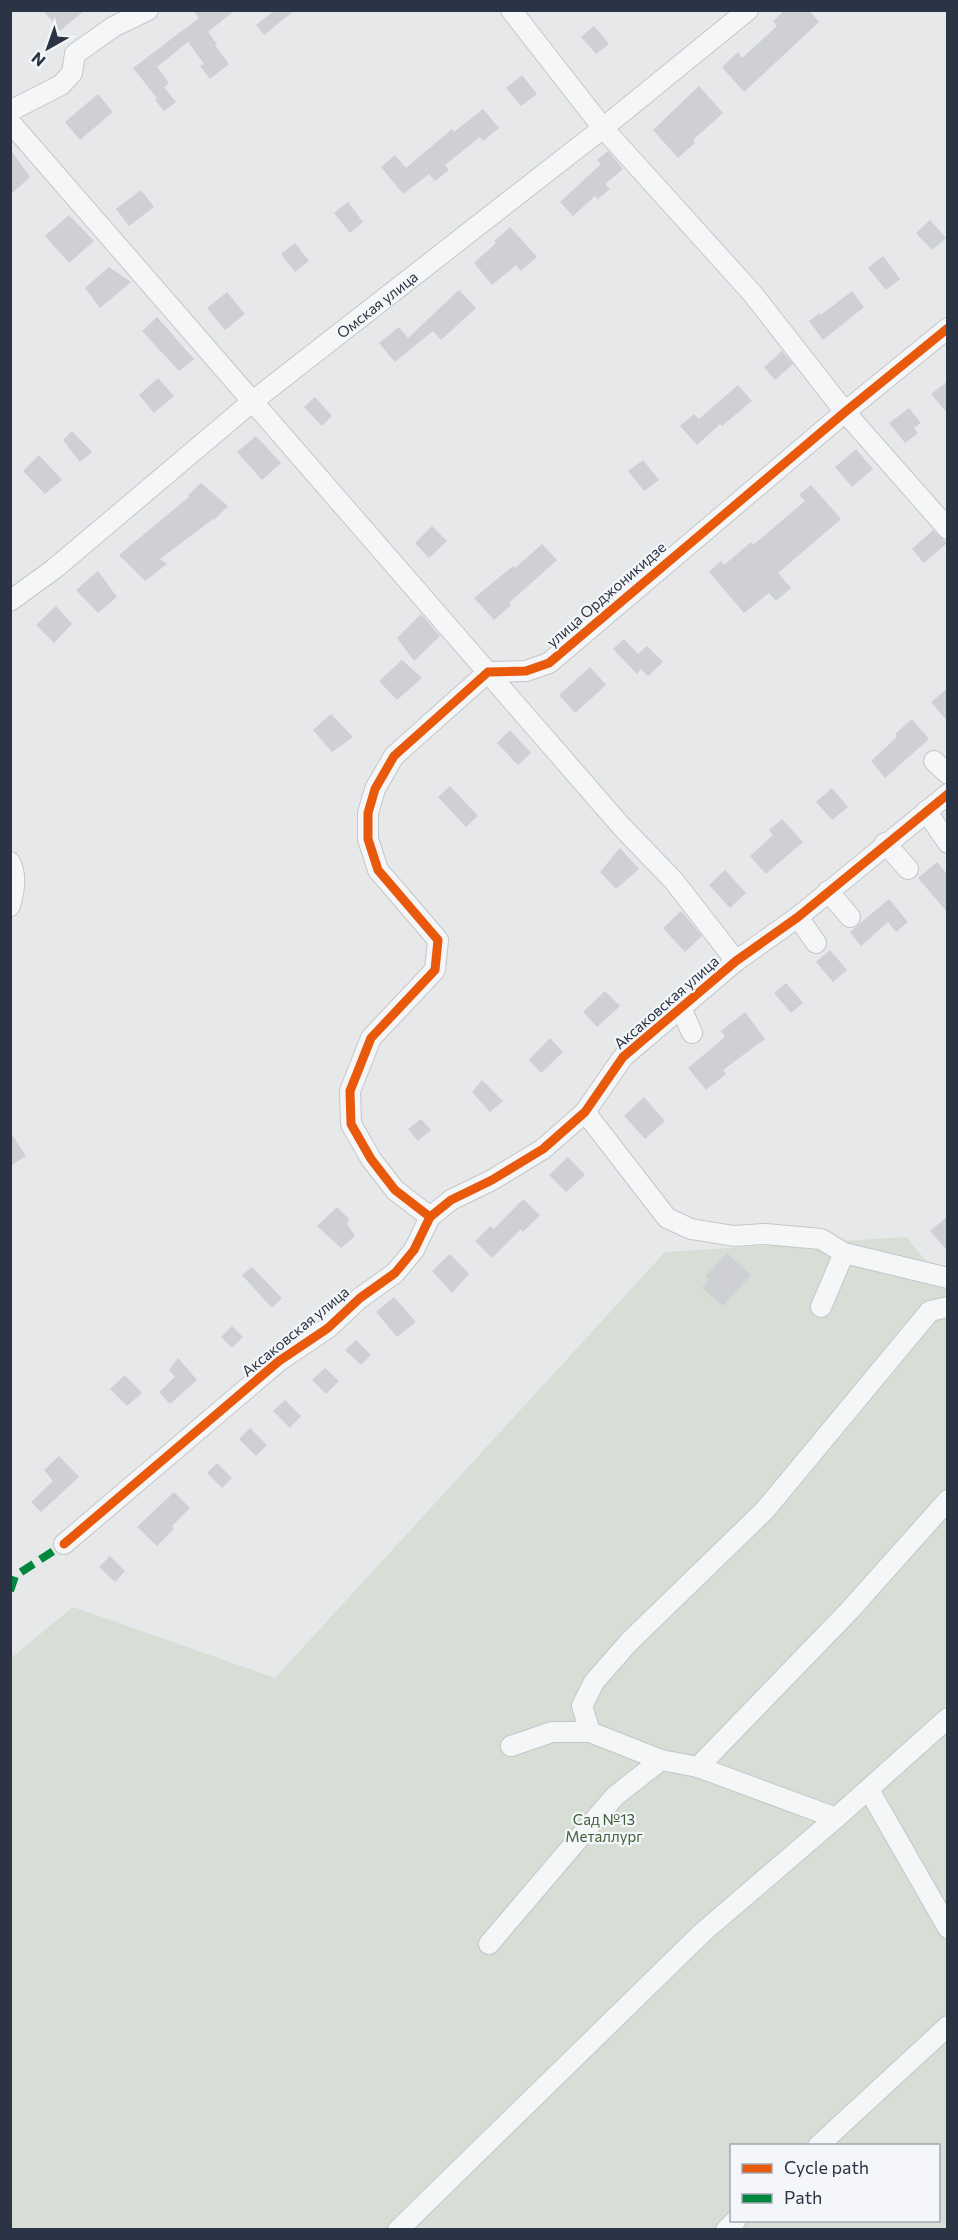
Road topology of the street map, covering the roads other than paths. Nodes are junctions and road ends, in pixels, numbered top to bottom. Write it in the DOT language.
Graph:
graph roads {
  1 [pos="148,10"];
  2 [pos="511,10"];
  3 [pos="748,10"];
  4 [pos="10,111"];
  5 [pos="10,122"];
  6 [pos="603,128"];
  7 [pos="948,328"];
  8 [pos="253,401"];
  9 [pos="845,412"];
  10 [pos="948,529"];
  11 [pos="10,601"];
  12 [pos="488,672"];
  13 [pos="948,794"];
  14 [pos="926,811"];
  15 [pos="885,843"];
  16 [pos="948,843"];
  17 [pos="10,862"];
  18 [pos="908,869"];
  19 [pos="828,891"];
  20 [pos="10,906"];
  21 [pos="798,917"];
  22 [pos="850,917"];
  23 [pos="816,943"];
  24 [pos="736,961"];
  25 [pos="681,1008"];
  26 [pos="692,1033"];
  27 [pos="585,1112"];
  28 [pos="430,1217"];
  29 [pos="844,1253"];
  30 [pos="948,1278"];
  31 [pos="948,1307"];
  32 [pos="821,1308"];
  33 [pos="948,1500"];
  34 [pos="64,1544"];
  35 [pos="948,1718"];
  36 [pos="590,1732"];
  37 [pos="511,1746"];
  38 [pos="661,1760"];
  39 [pos="698,1767"];
  40 [pos="869,1790"];
  41 [pos="836,1818"];
  42 [pos="948,1928"];
  43 [pos="489,1944"];
  44 [pos="948,2026"];
  45 [pos="819,2144"];
  46 [pos="398,2229"];
  1 -- 4 [label="street"];
  2 -- 6 [label="street"];
  3 -- 6 [label="street, Омская улица"];
  5 -- 8 [label="street"];
  6 -- 8 [label="street, Омская улица"];
  6 -- 9 [label="street"];
  7 -- 9 [label="street, улица Орджоникидзе"];
  8 -- 11 [label="street, Омская улица"];
  8 -- 12 [label="street"];
  9 -- 10 [label="street"];
  9 -- 12 [label="street, улица Орджоникидзе"];
  12 -- 24 [label="street"];
  12 -- 28 [label="street"];
  13 -- 14 [label="street, Аксаковская улица"];
  14 -- 15 [label="street, Аксаковская улица"];
  14 -- 16 [label="street"];
  15 -- 18 [label="street"];
  15 -- 19 [label="street, Аксаковская улица"];
  17 -- 20 [label="street"];
  19 -- 21 [label="street, Аксаковская улица"];
  19 -- 22 [label="street"];
  21 -- 23 [label="street"];
  21 -- 24 [label="street, Аксаковская улица"];
  24 -- 25 [label="street, Аксаковская улица"];
  25 -- 26 [label="street"];
  25 -- 27 [label="street, Аксаковская улица"];
  27 -- 28 [label="street, Аксаковская улица"];
  27 -- 29 [label="street"];
  28 -- 34 [label="street, Аксаковская улица"];
  29 -- 30 [label="street"];
  29 -- 32 [label="street"];
  31 -- 36 [label="street"];
  33 -- 39 [label="street"];
  35 -- 40 [label="street"];
  36 -- 37 [label="street"];
  36 -- 38 [label="street"];
  38 -- 39 [label="street"];
  38 -- 43 [label="street"];
  39 -- 41 [label="street"];
  40 -- 41 [label="street"];
  40 -- 42 [label="street"];
  41 -- 46 [label="street"];
  44 -- 45 [label="street"];
}
